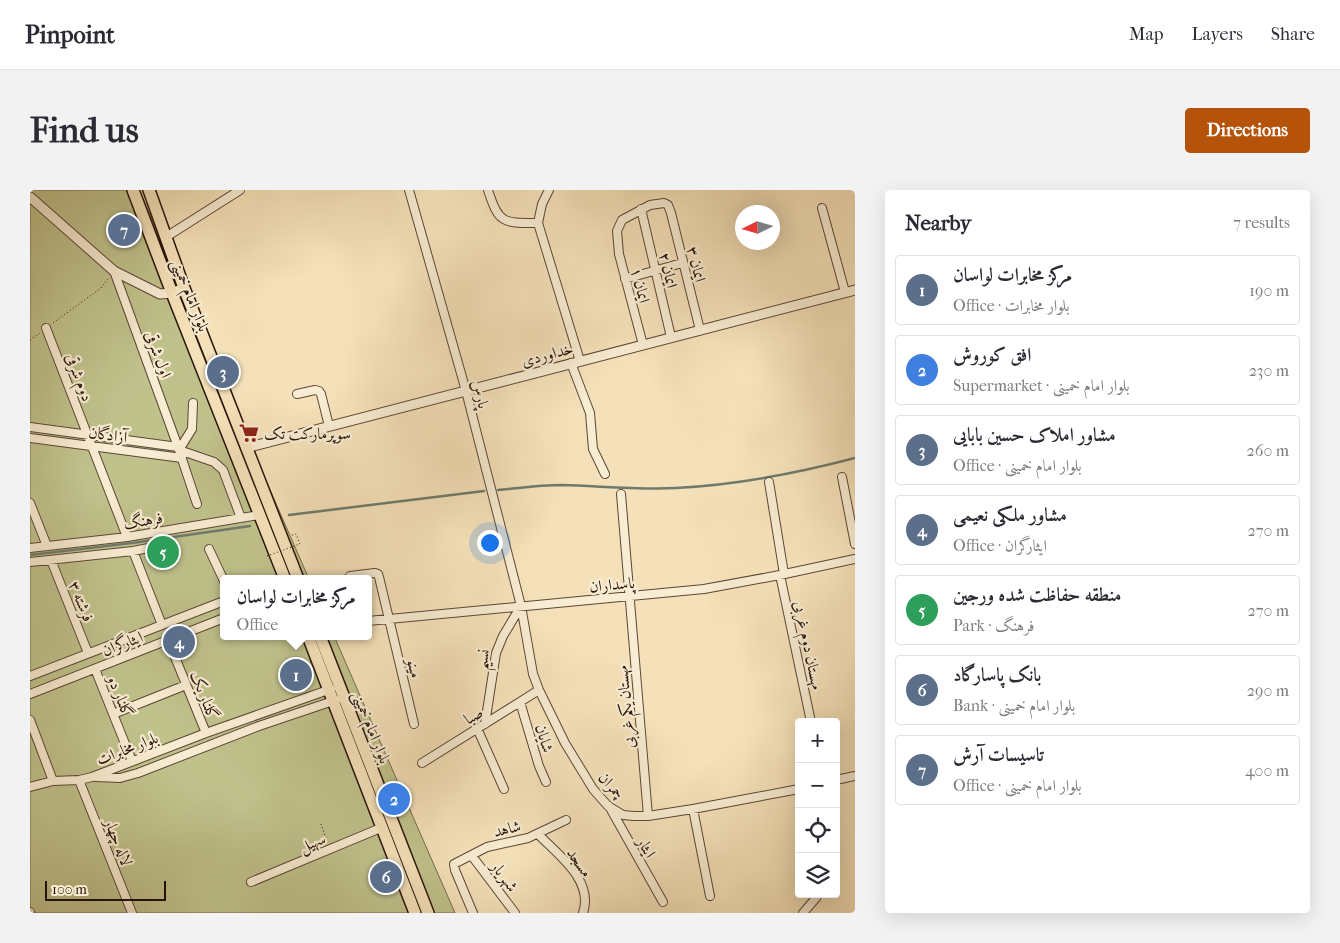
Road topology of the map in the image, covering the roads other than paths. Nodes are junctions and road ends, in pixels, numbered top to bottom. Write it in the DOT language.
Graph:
graph roads {
  1 [pos="133,190"];
  2 [pos="149,190"];
  3 [pos="409,190"];
  4 [pos="488,190"];
  5 [pos="549,190"];
  6 [pos="235,191"];
  7 [pos="30,197"];
  8 [pos="822,208"];
  9 [pos="641,209"];
  10 [pos="538,223"];
  11 [pos="166,237"];
  12 [pos="682,263"];
  13 [pos="655,271"];
  14 [pos="114,272"];
  15 [pos="625,279"];
  16 [pos="184,288"];
  17 [pos="855,290"];
  18 [pos="845,292"];
  19 [pos="172,293"];
  20 [pos="46,328"];
  21 [pos="700,330"];
  22 [pos="671,338"];
  23 [pos="643,345"];
  24 [pos="575,362"];
  25 [pos="466,391"];
  26 [pos="296,394"];
  27 [pos="193,403"];
  28 [pos="329,426"];
  29 [pos="30,427"];
  30 [pos="87,435"];
  31 [pos="30,438"];
  32 [pos="92,446"];
  33 [pos="179,448"];
  34 [pos="246,448"];
  35 [pos="182,458"];
  36 [pos="605,474"];
  37 [pos="842,477"];
  38 [pos="769,482"];
  39 [pos="621,494"];
  40 [pos="30,503"];
  41 [pos="197,504"];
  42 [pos="259,515"];
  43 [pos="241,518"];
  44 [pos="853,520"];
  45 [pos="127,537"];
  46 [pos="855,544"];
  47 [pos="47,546"];
  48 [pos="159,546"];
  49 [pos="30,548"];
  50 [pos="209,549"];
  51 [pos="132,551"];
  52 [pos="855,559"];
  53 [pos="51,560"];
  54 [pos="30,562"];
  55 [pos="782,574"];
  56 [pos="221,575"];
  57 [pos="283,575"];
  58 [pos="296,575"];
  59 [pos="364,575"];
  60 [pos="630,596"];
  61 [pos="220,603"];
  62 [pos="521,606"];
  63 [pos="389,619"];
  64 [pos="220,620"];
  65 [pos="372,621"];
  66 [pos="162,625"];
  67 [pos="168,640"];
  68 [pos="310,640"];
  69 [pos="321,640"];
  70 [pos="88,654"];
  71 [pos="95,668"];
  72 [pos="30,676"];
  73 [pos="186,685"];
  74 [pos="334,688"];
  75 [pos="538,690"];
  76 [pos="30,694"];
  77 [pos="338,699"];
  78 [pos="520,702"];
  79 [pos="113,714"];
  80 [pos="810,718"];
  81 [pos="30,720"];
  82 [pos="414,724"];
  83 [pos="481,726"];
  84 [pos="206,733"];
  85 [pos="132,761"];
  86 [pos="422,763"];
  87 [pos="855,776"];
  88 [pos="92,777"];
  89 [pos="840,779"];
  90 [pos="79,780"];
  91 [pos="53,781"];
  92 [pos="546,782"];
  93 [pos="30,787"];
  94 [pos="504,790"];
  95 [pos="795,791"];
  96 [pos="608,806"];
  97 [pos="693,809"];
  98 [pos="648,816"];
  99 [pos="566,820"];
  100 [pos="382,827"];
  101 [pos="538,834"];
  102 [pos="472,856"];
  103 [pos="252,882"];
  104 [pos="710,896"];
  105 [pos="816,898"];
  106 [pos="663,902"];
  107 [pos="132,913"];
  108 [pos="415,913"];
  109 [pos="428,913"];
  110 [pos="473,913"];
  111 [pos="515,913"];
  112 [pos="583,913"];
  113 [pos="803,913"];
  1 -- 19 [label="main road, بلوار امام خمینی"];
  2 -- 11 [label="main road, بلوار امام خمینی"];
  3 -- 25 [label="street, پارس"];
  4 -- 10 [label="street"];
  5 -- 10 [label="street"];
  6 -- 11 [label="street"];
  7 -- 14 [label="street"];
  8 -- 18 [label="street"];
  9 -- 12 [label="street, ایمان ۳"];
  9 -- 13 [label="street, ایمان ۲"];
  9 -- 15 [label="street, ایمان ۱"];
  10 -- 24 [label="street"];
  11 -- 16 [label="main road, بلوار امام خمینی"];
  12 -- 13 [label="street"];
  12 -- 21 [label="street, ایمان ۳"];
  13 -- 15 [label="street"];
  13 -- 22 [label="street, ایمان ۲"];
  14 -- 19 [label="street"];
  14 -- 33 [label="street, اول شرقی"];
  15 -- 23 [label="street, ایمان ۱"];
  16 -- 19 [label="street"];
  16 -- 34 [label="main road, بلوار امام خمینی"];
  17 -- 18 [label="street, خداوردی"];
  18 -- 21 [label="street, خداوردی"];
  19 -- 42 [label="main road, بلوار امام خمینی"];
  20 -- 30 [label="street, دوم شرقی"];
  21 -- 22 [label="street, خداوردی"];
  22 -- 23 [label="street, خداوردی"];
  23 -- 24 [label="street, خداوردی"];
  24 -- 25 [label="street, خداوردی"];
  24 -- 36 [label="street"];
  25 -- 28 [label="street, خداوردی"];
  25 -- 62 [label="street, پارس"];
  26 -- 28 [label="street"];
  27 -- 33 [label="street"];
  28 -- 34 [label="street, خداوردی"];
  29 -- 30 [label="street, آزادگان"];
  30 -- 32 [label="street, دوم شرقی"];
  30 -- 33 [label="street, آزادگان"];
  31 -- 32 [label="street, آزادگان"];
  32 -- 35 [label="street, آزادگان"];
  32 -- 45 [label="street, دوم شرقی"];
  33 -- 35 [label="street, اول شرقی"];
  33 -- 43 [label="street, آزادگان"];
  34 -- 58 [label="main road, بلوار امام خمینی"];
  35 -- 41 [label="street, اول شرقی"];
  37 -- 44 [label="street"];
  38 -- 55 [label="street, مهستان دوم غربی"];
  39 -- 60 [label="street, مهستان یکم غربی"];
  40 -- 47 [label="street"];
  42 -- 43 [label="street, فرهنگ"];
  42 -- 57 [label="main road, بلوار امام خمینی"];
  43 -- 45 [label="street, فرهنگ"];
  44 -- 46 [label="street"];
  45 -- 47 [label="street, فرهنگ"];
  47 -- 49 [label="street, فرهنگ"];
  48 -- 51 [label="street"];
  50 -- 56 [label="street"];
  51 -- 53 [label="street"];
  51 -- 66 [label="street"];
  52 -- 55 [label="street, پاسداران"];
  53 -- 54 [label="street"];
  53 -- 70 [label="street, فرشته ۳"];
  55 -- 60 [label="street, پاسداران"];
  55 -- 80 [label="street, مهستان دوم غربی"];
  59 -- 63 [label="street, مینو"];
  60 -- 62 [label="street, پاسداران"];
  60 -- 98 [label="street, مهستان یکم غربی"];
  61 -- 66 [label="street, ایثارگران"];
  62 -- 63 [label="street, پاسداران"];
  62 -- 75 [label="street, چمران"];
  62 -- 83 [label="street, نسیم"];
  63 -- 65 [label="street, پاسداران"];
  63 -- 82 [label="street, مینو"];
  64 -- 67 [label="street, ایثارگران"];
  66 -- 70 [label="street, ایثارگران"];
  67 -- 71 [label="street, ایثارگران"];
  67 -- 73 [label="street, گلنار یک"];
  68 -- 74 [label="main road, بلوار امام خمینی"];
  69 -- 74 [label="main road, بلوار امام خمینی"];
  70 -- 72 [label="street, ایثارگران"];
  71 -- 76 [label="street, ایثارگران"];
  71 -- 79 [label="street, گلنار دو"];
  73 -- 79 [label="street"];
  73 -- 84 [label="street, گلنار یک"];
  74 -- 77 [label="main road, بلوار امام خمینی"];
  74 -- 84 [label="street, بلوار مخابرات"];
  75 -- 78 [label="street, صبا"];
  75 -- 96 [label="street, چمران"];
  77 -- 88 [label="street, بلوار مخابرات"];
  77 -- 100 [label="main road, بلوار امام خمینی"];
  77 -- 109 [label="main road, بلوار امام خمینی"];
  78 -- 83 [label="street, صبا"];
  78 -- 92 [label="street, شایان"];
  79 -- 85 [label="street, گلنار دو"];
  81 -- 91 [label="street"];
  83 -- 86 [label="street, صبا"];
  83 -- 94 [label="street"];
  84 -- 85 [label="street, بلوار مخابرات"];
  85 -- 88 [label="street, بلوار مخابرات"];
  87 -- 89 [label="street"];
  88 -- 90 [label="street"];
  90 -- 91 [label="street"];
  90 -- 107 [label="street, لاله چهار"];
  91 -- 93 [label="street"];
  95 -- 97 [label="street, چمران"];
  96 -- 98 [label="street, چمران"];
  96 -- 106 [label="street, ایثار"];
  97 -- 98 [label="street, چمران"];
  97 -- 104 [label="street"];
  99 -- 101 [label="street, شاهد"];
  100 -- 103 [label="street, سهیل"];
  100 -- 108 [label="main road, بلوار امام خمینی"];
  101 -- 102 [label="street, شاهد"];
  101 -- 112 [label="street, مسجد"];
  102 -- 110 [label="street, شاهد"];
  102 -- 111 [label="street, شهریار"];
  105 -- 113 [label="street"];
}
